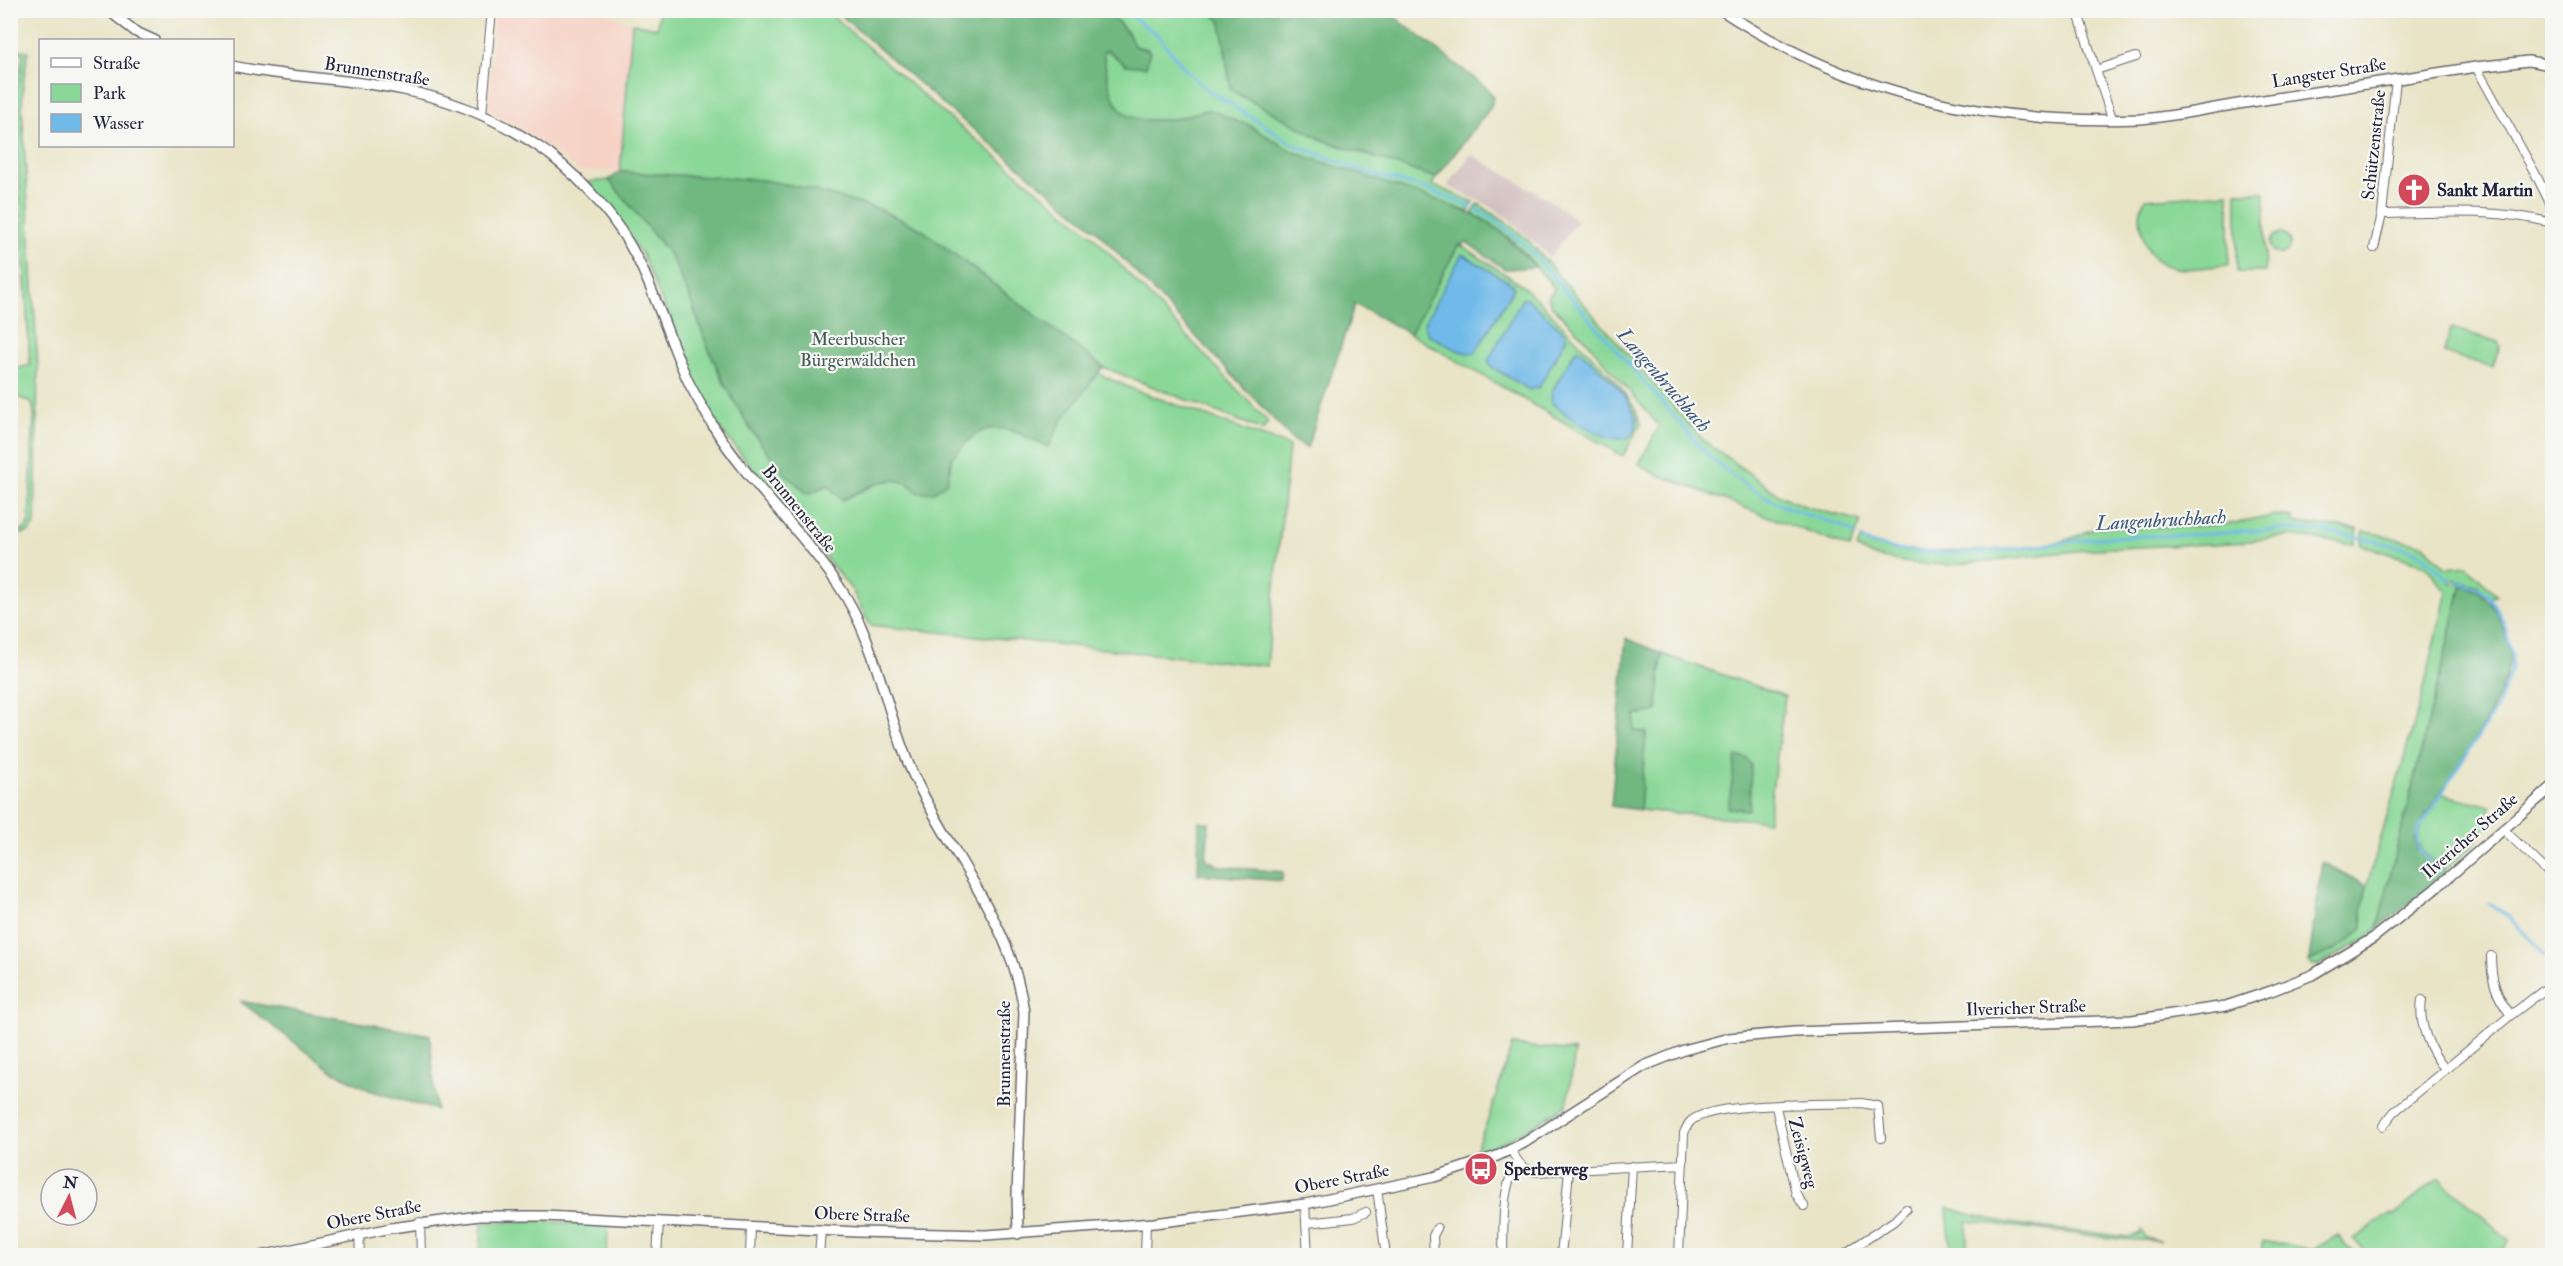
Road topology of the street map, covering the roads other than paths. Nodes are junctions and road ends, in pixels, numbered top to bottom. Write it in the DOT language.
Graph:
graph roads {
  1 [pos="108,10"];
  2 [pos="492,10"];
  3 [pos="1721,10"];
  4 [pos="2077,10"];
  5 [pos="152,39"];
  6 [pos="2136,57"];
  7 [pos="2551,61"];
  8 [pos="234,66"];
  9 [pos="2476,67"];
  10 [pos="2096,70"];
  11 [pos="2396,79"];
  12 [pos="482,114"];
  13 [pos="2112,118"];
  14 [pos="2551,200"];
  15 [pos="2382,214"];
  16 [pos="2553,215"];
  17 [pos="2553,223"];
  18 [pos="2374,248"];
  19 [pos="2553,787"];
  20 [pos="2503,829"];
  21 [pos="2553,876"];
  22 [pos="2491,956"];
  23 [pos="2553,984"];
  24 [pos="2422,1000"];
  25 [pos="2511,1015"];
  26 [pos="2445,1069"];
  27 [pos="1776,1107"];
  28 [pos="2383,1126"];
  29 [pos="1881,1138"];
  30 [pos="1511,1149"];
  31 [pos="1520,1164"];
  32 [pos="1683,1164"];
  33 [pos="1632,1166"];
  34 [pos="1461,1170"];
  35 [pos="1569,1170"];
  36 [pos="1377,1189"];
  37 [pos="1305,1204"];
  38 [pos="1804,1206"];
  39 [pos="1906,1209"];
  40 [pos="1366,1212"];
  41 [pos="420,1222"];
  42 [pos="659,1222"];
  43 [pos="1146,1223"];
  44 [pos="1307,1223"];
  45 [pos="751,1226"];
  46 [pos="1437,1228"];
  47 [pos="820,1230"];
  48 [pos="359,1234"];
  49 [pos="1018,1234"];
  50 [pos="261,1256"];
  51 [pos="360,1256"];
  52 [pos="421,1256"];
  53 [pos="657,1256"];
  54 [pos="750,1256"];
  55 [pos="819,1256"];
  56 [pos="1145,1256"];
  57 [pos="1308,1256"];
  58 [pos="1386,1256"];
  59 [pos="1434,1256"];
  60 [pos="1503,1256"];
  61 [pos="1561,1256"];
  62 [pos="1627,1256"];
  63 [pos="1679,1256"];
  64 [pos="1841,1256"];
  1 -- 5 [label="street"];
  2 -- 12 [label="street"];
  3 -- 13 [label="street, Langster Straße"];
  4 -- 10 [label="street"];
  6 -- 10 [label="street"];
  7 -- 9 [label="street, Langster Straße"];
  8 -- 12 [label="street, Brunnenstraße"];
  9 -- 11 [label="street, Langster Straße"];
  9 -- 14 [label="street"];
  10 -- 13 [label="street"];
  11 -- 13 [label="street, Langster Straße"];
  11 -- 15 [label="street, Schützenstraße"];
  12 -- 49 [label="street, Brunnenstraße"];
  14 -- 16 [label="street"];
  15 -- 17 [label="street, Schützenstraße"];
  15 -- 18 [label="street, Schützenstraße"];
  19 -- 20 [label="street, Ilvericher Straße"];
  20 -- 21 [label="street"];
  20 -- 30 [label="street, Ilvericher Straße"];
  22 -- 25 [label="street"];
  23 -- 25 [label="street"];
  24 -- 26 [label="street"];
  25 -- 26 [label="street"];
  26 -- 28 [label="street"];
  27 -- 29 [label="street"];
  27 -- 32 [label="street"];
  27 -- 38 [label="street, Zeisigweg"];
  30 -- 31 [label="street"];
  30 -- 34 [label="street, Ilvericher Straße"];
  31 -- 35 [label="street"];
  31 -- 60 [label="street"];
  32 -- 33 [label="street"];
  32 -- 63 [label="street"];
  33 -- 35 [label="street"];
  33 -- 62 [label="street"];
  34 -- 36 [label="street, Obere Straße"];
  35 -- 61 [label="street"];
  36 -- 37 [label="street, Obere Straße"];
  36 -- 58 [label="street"];
  37 -- 43 [label="street, Obere Straße"];
  37 -- 44 [label="street"];
  39 -- 64 [label="street"];
  40 -- 44 [label="street"];
  41 -- 42 [label="street, Obere Straße"];
  41 -- 48 [label="street, Obere Straße"];
  41 -- 52 [label="street"];
  42 -- 45 [label="street, Obere Straße"];
  42 -- 53 [label="street"];
  43 -- 49 [label="street, Obere Straße"];
  43 -- 56 [label="street"];
  44 -- 57 [label="street"];
  45 -- 47 [label="street, Obere Straße"];
  45 -- 54 [label="street"];
  46 -- 59 [label="street"];
  47 -- 49 [label="street, Obere Straße"];
  47 -- 55 [label="street"];
  48 -- 50 [label="street, Obere Straße"];
  48 -- 51 [label="street"];
}
